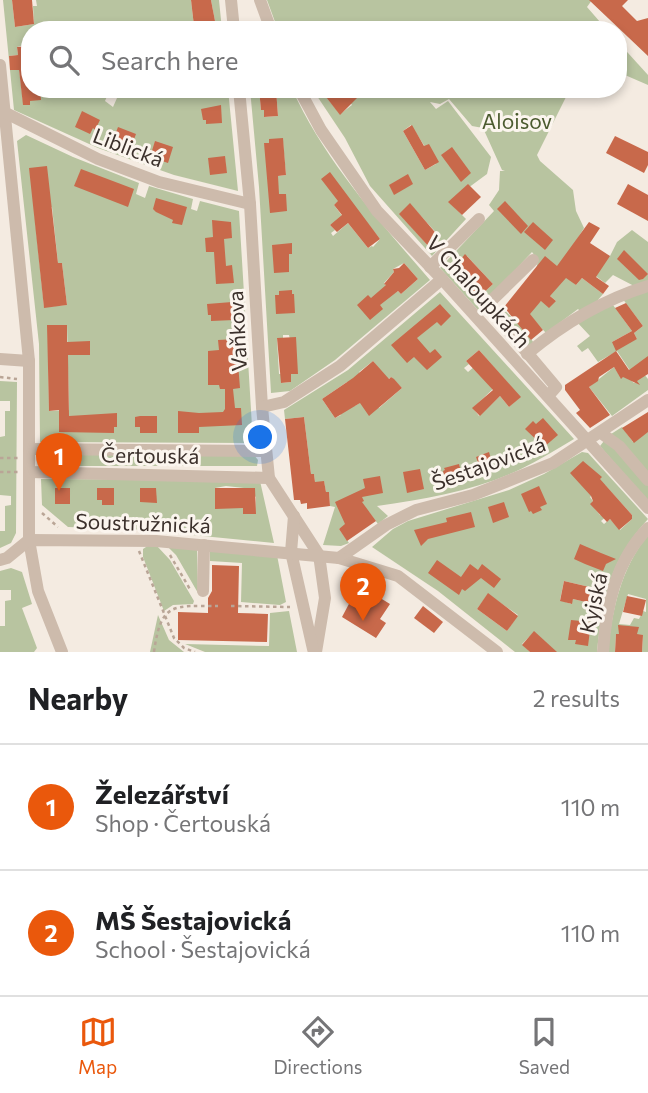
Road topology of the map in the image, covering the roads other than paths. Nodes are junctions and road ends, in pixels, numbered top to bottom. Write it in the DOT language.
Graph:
graph roads {
  1 [pos="231,0"];
  2 [pos="260,0"];
  3 [pos="232,21"];
  4 [pos="268,21"];
  5 [pos="0,65"];
  6 [pos="240,98"];
  7 [pos="305,98"];
  8 [pos="2,111"];
  9 [pos="250,204"];
  10 [pos="479,219"];
  11 [pos="533,260"];
  12 [pos="430,267"];
  13 [pos="442,279"];
  14 [pos="648,286"];
  15 [pos="527,354"];
  16 [pos="0,359"];
  17 [pos="29,361"];
  18 [pos="548,396"];
  19 [pos="648,400"];
  20 [pos="262,407"];
  21 [pos="601,433"];
  22 [pos="589,441"];
  23 [pos="266,451"];
  24 [pos="29,453"];
  25 [pos="30,472"];
  26 [pos="269,478"];
  27 [pos="648,480"];
  28 [pos="648,508"];
  29 [pos="293,516"];
  30 [pos="648,528"];
  31 [pos="29,540"];
  32 [pos="204,545"];
  33 [pos="291,552"];
  34 [pos="319,555"];
  35 [pos="340,558"];
  36 [pos="0,560"];
  37 [pos="198,593"];
  38 [pos="62,652"];
  39 [pos="315,652"];
  40 [pos="497,652"];
  41 [pos="603,652"];
  1 -- 3 [label="street"];
  2 -- 4 [label="street"];
  5 -- 8 [label="street"];
  6 -- 9 [label="street, Vaňkova"];
  7 -- 12 [label="street, V Chaloupkách"];
  8 -- 9 [label="street, Liblická"];
  8 -- 17 [label="street"];
  9 -- 20 [label="street, Vaňkova"];
  10 -- 12 [label="street"];
  11 -- 15 [label="street"];
  12 -- 13 [label="street, V Chaloupkách"];
  13 -- 18 [label="street, V Chaloupkách"];
  13 -- 20 [label="street"];
  14 -- 15 [label="street"];
  15 -- 18 [label="street"];
  16 -- 17 [label="street"];
  17 -- 24 [label="street"];
  18 -- 22 [label="street, V Chaloupkách"];
  19 -- 21 [label="street, Šestajovická"];
  20 -- 23 [label="street, Vaňkova"];
  21 -- 22 [label="street, Šestajovická"];
  21 -- 27 [label="street"];
  22 -- 28 [label="street, V Chaloupkách"];
  22 -- 35 [label="street, Šestajovická"];
  23 -- 24 [label="street, Čertouská"];
  23 -- 26 [label="street, Vaňkova"];
  24 -- 25 [label="street"];
  25 -- 26 [label="street, Čertouská"];
  25 -- 31 [label="street"];
  26 -- 29 [label="street, Vaňkova"];
  29 -- 33 [label="street"];
  29 -- 34 [label="street, Vaňkova"];
  30 -- 41 [label="street, Kyjská"];
  31 -- 32 [label="street, Soustružnická"];
  31 -- 36 [label="street"];
  31 -- 38 [label="street"];
  32 -- 33 [label="street, Soustružnická"];
  32 -- 37 [label="street"];
  33 -- 34 [label="street, Soustružnická"];
  33 -- 39 [label="street"];
  34 -- 35 [label="street, Soustružnická"];
  34 -- 39 [label="street"];
  35 -- 40 [label="street, Soustružnická"];
}
